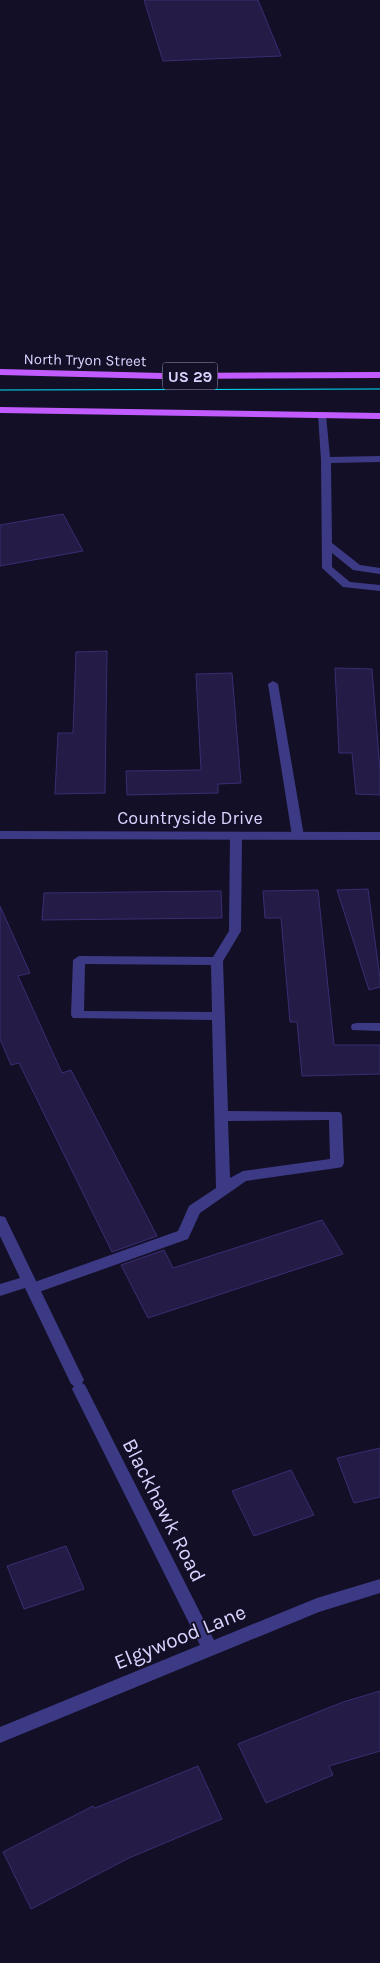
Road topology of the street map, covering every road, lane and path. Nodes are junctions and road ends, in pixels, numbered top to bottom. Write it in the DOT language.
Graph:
graph roads {
  1 [pos="0,372"];
  2 [pos="380,375"];
  3 [pos="0,410"];
  4 [pos="322,415"];
  5 [pos="380,416"];
  6 [pos="380,459"];
  7 [pos="326,460"];
  8 [pos="327,544"];
  9 [pos="380,571"];
  10 [pos="380,588"];
  11 [pos="273,684"];
  12 [pos="0,835"];
  13 [pos="236,836"];
  14 [pos="298,836"];
  15 [pos="380,836"];
  16 [pos="218,961"];
  17 [pos="219,1016"];
  18 [pos="356,1027"];
  19 [pos="380,1027"];
  20 [pos="221,1116"];
  21 [pos="224,1191"];
  22 [pos="0,1221"];
  23 [pos="32,1285"];
  24 [pos="0,1290"];
  25 [pos="380,1586"];
  26 [pos="210,1650"];
  27 [pos="0,1735"];
  1 -- 2 [label="main road, North Tryon Street / US 29"];
  3 -- 4 [label="main road, US 29"];
  4 -- 5 [label="main road, US 29"];
  4 -- 7 [label="street"];
  6 -- 7 [label="street"];
  7 -- 8 [label="street"];
  8 -- 9 [label="street"];
  8 -- 10 [label="street"];
  11 -- 14 [label="street"];
  12 -- 13 [label="street, Countryside Drive"];
  13 -- 14 [label="street, Countryside Drive"];
  13 -- 16 [label="street"];
  14 -- 15 [label="street, Countryside Drive"];
  16 -- 17 [label="street"];
  16 -- 17 [label="street"];
  17 -- 20 [label="street"];
  18 -- 19 [label="street"];
  20 -- 21 [label="street"];
  20 -- 21 [label="street"];
  21 -- 23 [label="street"];
  22 -- 23 [label="street, Blackhawk Road"];
  23 -- 24 [label="street"];
  23 -- 26 [label="street, Blackhawk Road"];
  25 -- 26 [label="street, Elgywood Lane"];
  26 -- 27 [label="street, Elgywood Lane"];
}
